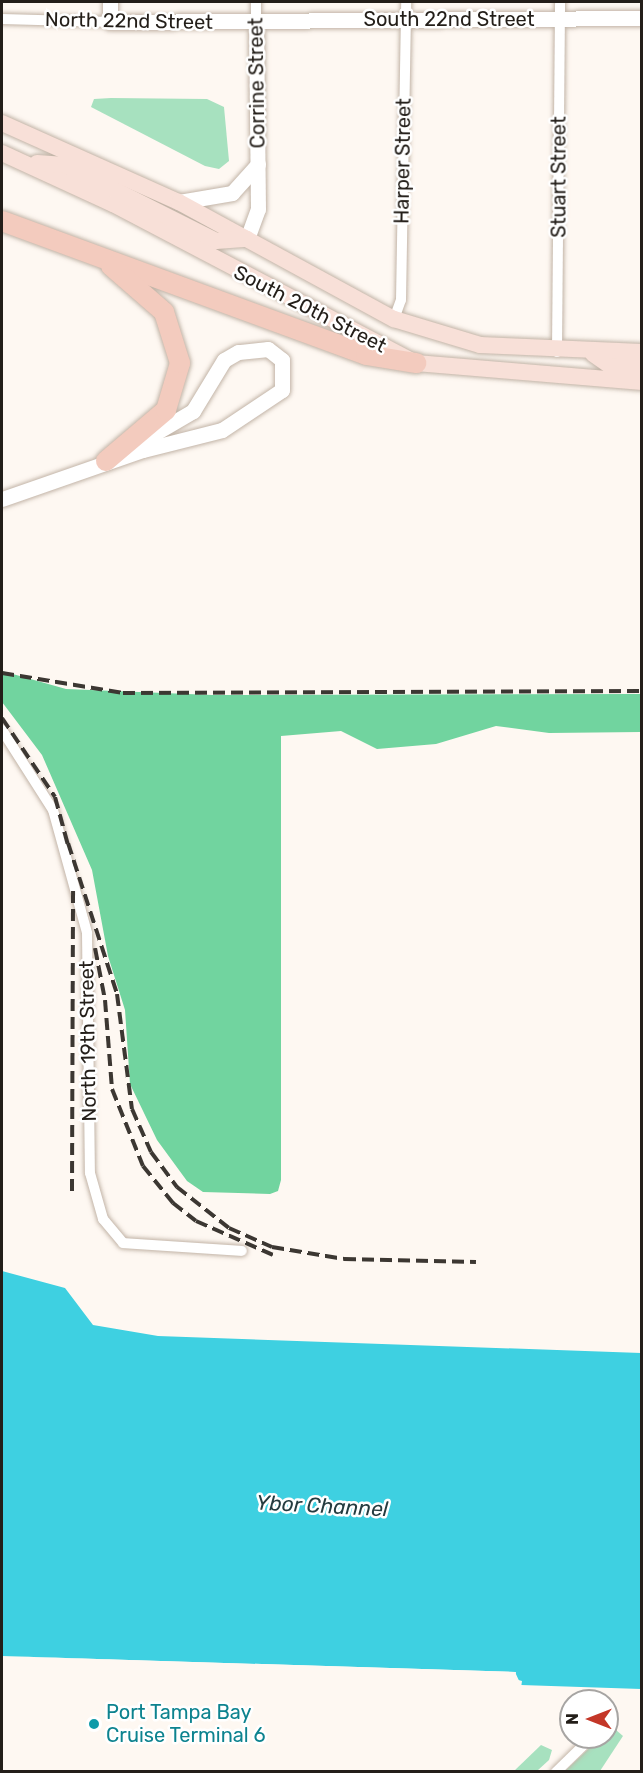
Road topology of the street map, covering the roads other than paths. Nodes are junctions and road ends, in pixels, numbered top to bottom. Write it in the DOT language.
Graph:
graph roads {
  1 [pos="110,2"];
  2 [pos="256,2"];
  3 [pos="406,2"];
  4 [pos="560,2"];
  5 [pos="406,18"];
  6 [pos="642,18"];
  7 [pos="560,19"];
  8 [pos="2,20"];
  9 [pos="110,22"];
  10 [pos="256,23"];
  11 [pos="2,123"];
  12 [pos="2,153"];
  13 [pos="27,163"];
  14 [pos="258,164"];
  15 [pos="179,202"];
  16 [pos="2,221"];
  17 [pos="247,239"];
  18 [pos="96,256"];
  19 [pos="394,319"];
  20 [pos="557,352"];
  21 [pos="642,352"];
  22 [pos="593,354"];
  23 [pos="416,363"];
  24 [pos="642,367"];
  25 [pos="642,382"];
  26 [pos="106,462"];
  27 [pos="2,499"];
  28 [pos="2,730"];
  29 [pos="242,1251"];
  30 [pos="580,1749"];
  31 [pos="556,1772"];
  1 -- 9 [label="street"];
  2 -- 10 [label="street, Corrine Street"];
  3 -- 5 [label="street, Harper Street"];
  4 -- 7 [label="street, Stuart Street"];
  5 -- 7 [label="street, South 22nd Street"];
  5 -- 10 [label="street, South 22nd Street"];
  5 -- 19 [label="street, Harper Street"];
  6 -- 7 [label="street, South 22nd Street"];
  7 -- 20 [label="street, Stuart Street"];
  8 -- 9 [label="street, North 22nd Street"];
  9 -- 10 [label="street, North 22nd Street"];
  10 -- 14 [label="street, Corrine Street"];
  11 -- 15 [label="main road, South 20th Street"];
  12 -- 13 [label="main road, South 20th Street"];
  13 -- 17 [label="main road"];
  13 -- 23 [label="main road, South 20th Street"];
  14 -- 15 [label="street, Corrine Street"];
  14 -- 17 [label="street, Corrine Street"];
  15 -- 17 [label="main road, South 20th Street"];
  16 -- 18 [label="highway"];
  17 -- 19 [label="main road, South 20th Street"];
  18 -- 23 [label="highway"];
  18 -- 26 [label="highway"];
  19 -- 20 [label="main road, South 20th Street"];
  20 -- 22 [label="main road, South 20th Street"];
  21 -- 22 [label="main road, South 20th Street"];
  22 -- 24 [label="main road"];
  23 -- 25 [label="main road, South 20th Street"];
  26 -- 26 [label="street"];
  26 -- 27 [label="street"];
  28 -- 29 [label="street, North 19th Street"];
  30 -- 31 [label="street"];
}
